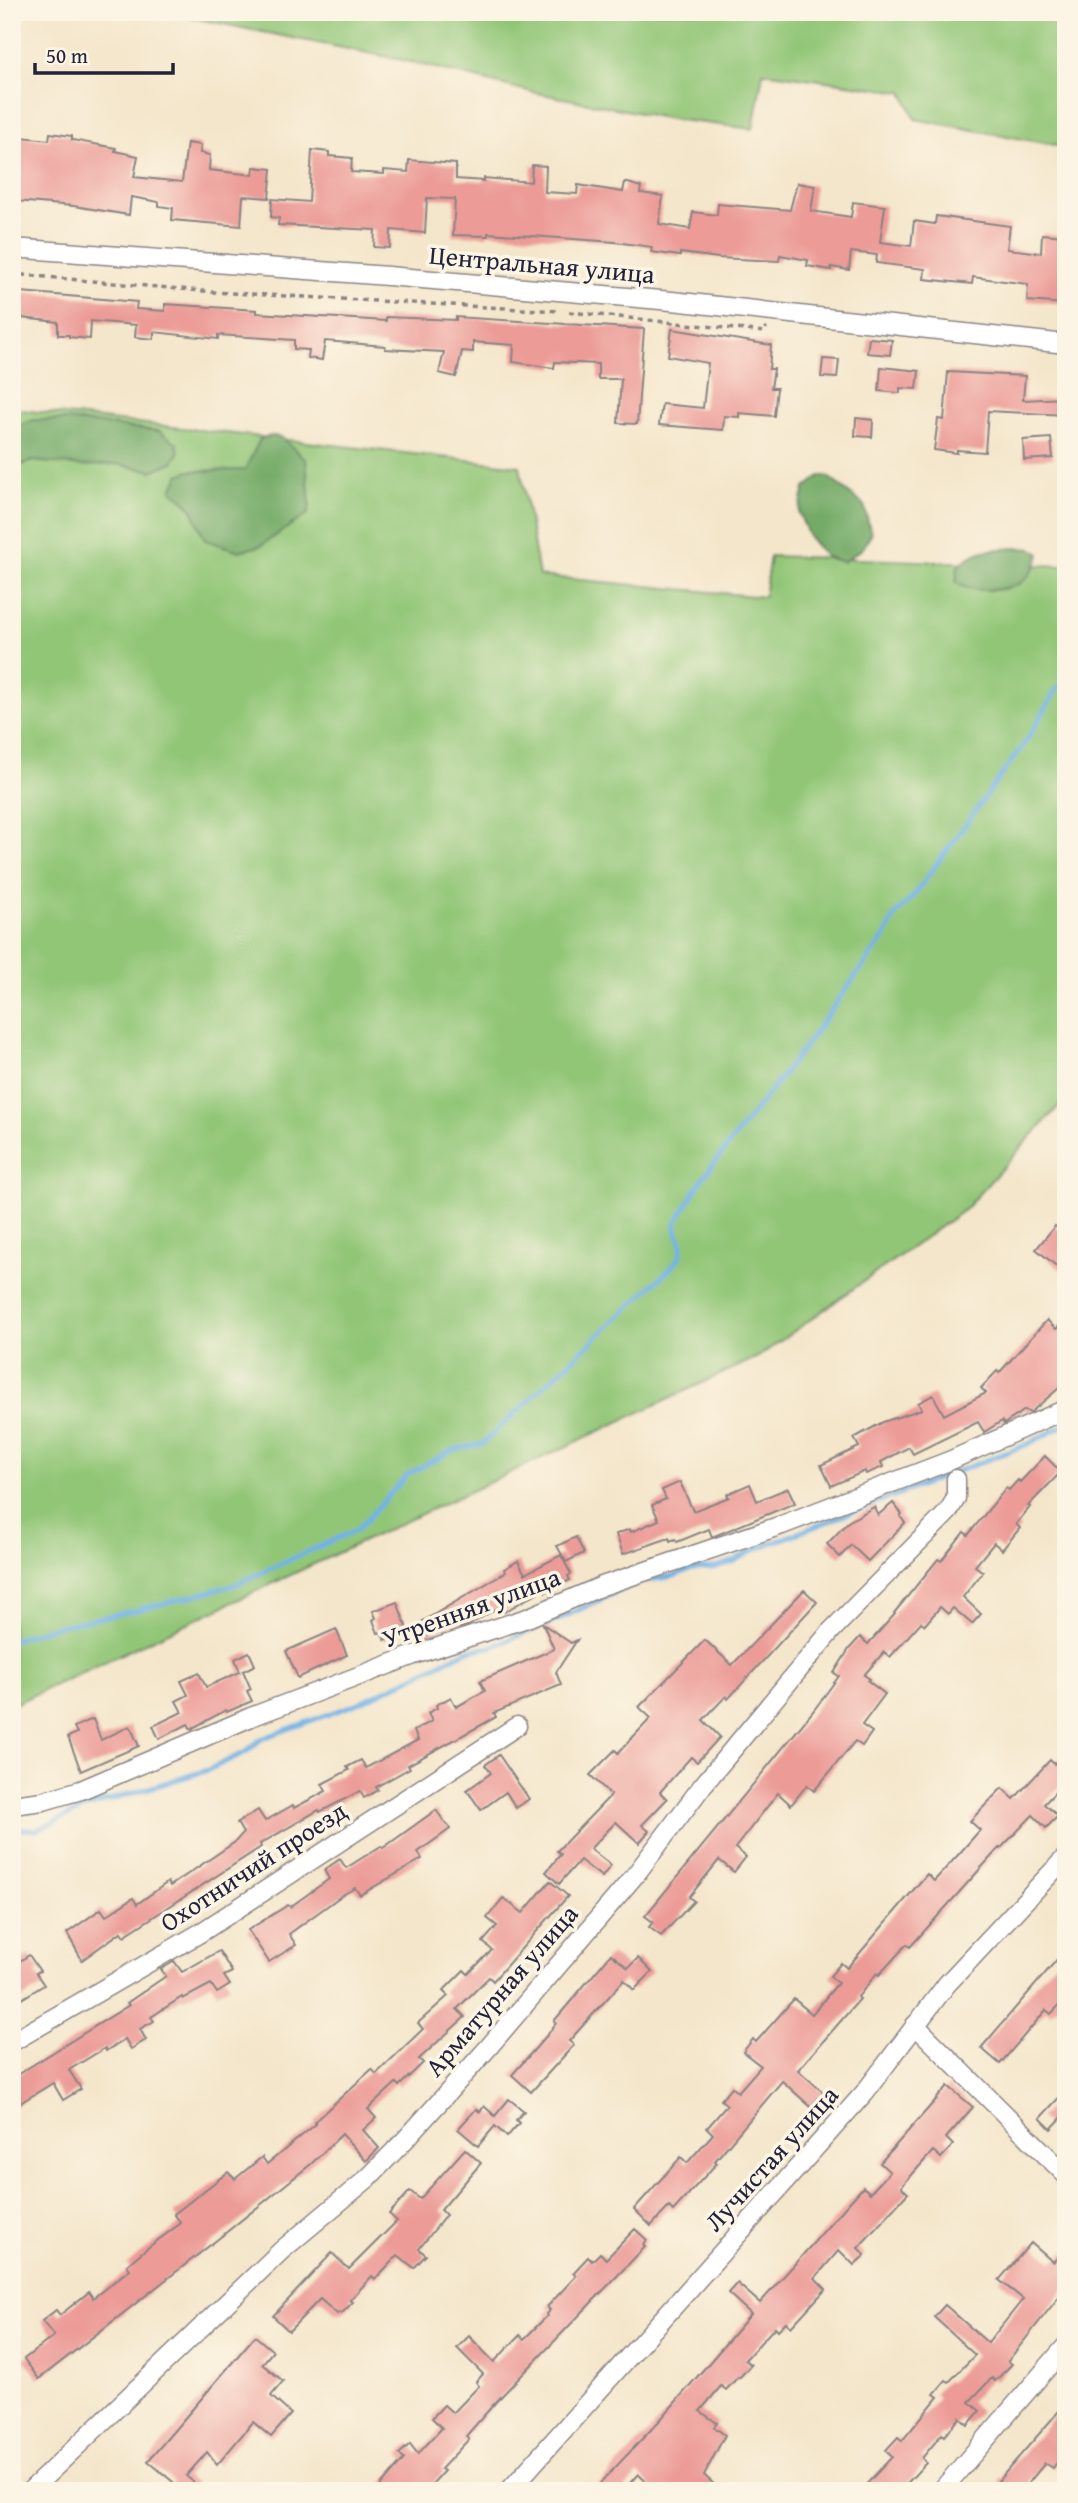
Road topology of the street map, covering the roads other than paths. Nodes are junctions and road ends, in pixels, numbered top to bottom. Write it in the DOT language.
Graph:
graph roads {
  1 [pos="12,248"];
  2 [pos="1066,344"];
  3 [pos="1066,1409"];
  4 [pos="952,1469"];
  5 [pos="517,1726"];
  6 [pos="12,1805"];
  7 [pos="1066,1857"];
  8 [pos="915,2025"];
  9 [pos="12,2042"];
  10 [pos="1066,2175"];
  11 [pos="1066,2346"];
  12 [pos="30,2491"];
  13 [pos="509,2491"];
  14 [pos="941,2491"];
  1 -- 2 [label="street, Центральная улица"];
  3 -- 4 [label="street"];
  4 -- 6 [label="street, Утренняя улица"];
  4 -- 12 [label="street, Арматурная улица"];
  5 -- 9 [label="street, Охотничий проезд"];
  7 -- 8 [label="street, Лучистая улица"];
  8 -- 10 [label="street"];
  8 -- 13 [label="street, Лучистая улица"];
  11 -- 14 [label="street"];
}
